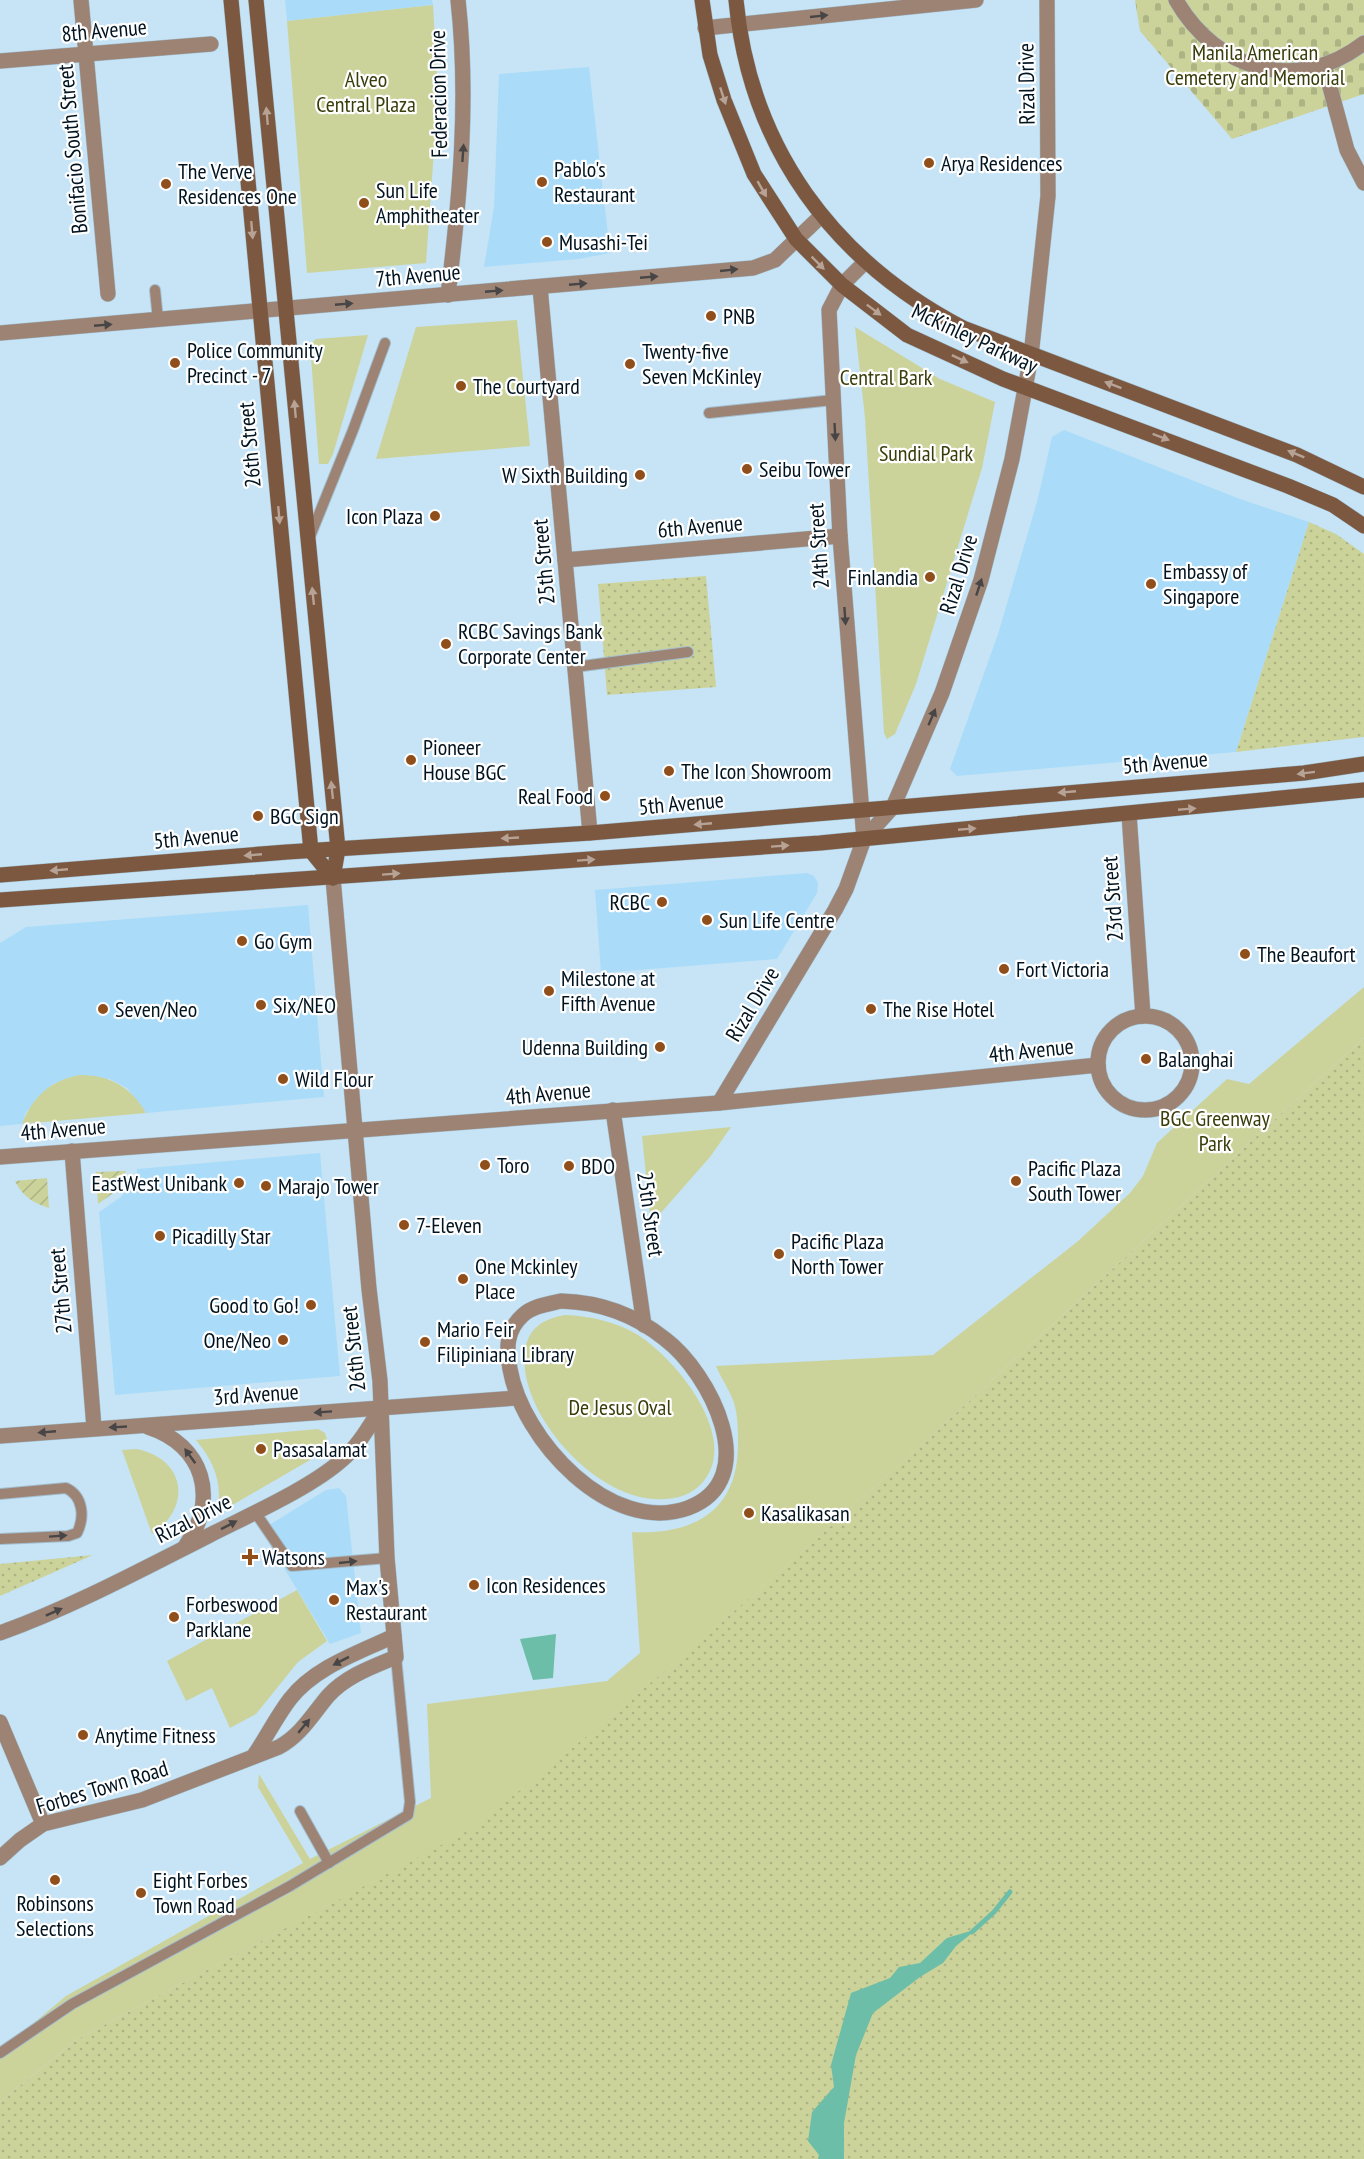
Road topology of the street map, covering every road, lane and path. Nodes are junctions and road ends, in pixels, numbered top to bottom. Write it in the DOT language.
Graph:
graph roads {
  1 [pos="81,0"];
  2 [pos="231,0"];
  3 [pos="256,0"];
  4 [pos="458,0"];
  5 [pos="702,0"];
  6 [pos="736,0"];
  7 [pos="976,0"];
  8 [pos="1047,0"];
  9 [pos="1176,0"];
  10 [pos="739,24"];
  11 [pos="705,28"];
  12 [pos="1364,43"];
  13 [pos="212,45"];
  14 [pos="86,54"];
  15 [pos="0,61"];
  16 [pos="1324,65"];
  17 [pos="1364,183"];
  18 [pos="821,216"];
  19 [pos="796,240"];
  20 [pos="865,262"];
  21 [pos="842,285"];
  22 [pos="540,287"];
  23 [pos="155,290"];
  24 [pos="108,294"];
  25 [pos="448,295"];
  26 [pos="285,309"];
  27 [pos="260,311"];
  28 [pos="158,320"];
  29 [pos="0,333"];
  30 [pos="385,343"];
  31 [pos="1032,356"];
  32 [pos="1027,388"];
  33 [pos="833,400"];
  34 [pos="709,413"];
  35 [pos="1364,487"];
  36 [pos="1364,526"];
  37 [pos="840,537"];
  38 [pos="308,542"];
  39 [pos="565,560"];
  40 [pos="688,652"];
  41 [pos="575,667"];
  42 [pos="1364,764"];
  43 [pos="1364,790"];
  44 [pos="893,807"];
  45 [pos="861,810"];
  46 [pos="1129,814"];
  47 [pos="590,833"];
  48 [pos="864,839"];
  49 [pos="338,849"];
  50 [pos="311,850"];
  51 [pos="0,875"];
  52 [pos="333,878"];
  53 [pos="0,900"];
  54 [pos="1143,1016"];
  55 [pos="1098,1065"];
  56 [pos="719,1103"];
  57 [pos="613,1110"];
  58 [pos="355,1130"];
  59 [pos="72,1150"];
  60 [pos="0,1157"];
  61 [pos="644,1325"];
  62 [pos="516,1398"];
  63 [pos="381,1408"];
  64 [pos="143,1425"];
  65 [pos="94,1428"];
  66 [pos="0,1436"];
  67 [pos="0,1494"];
  68 [pos="255,1512"];
  69 [pos="0,1539"];
  70 [pos="184,1548"];
  71 [pos="387,1558"];
  72 [pos="0,1633"];
  73 [pos="394,1636"];
  74 [pos="396,1657"];
  75 [pos="0,1722"];
  76 [pos="255,1754"];
  77 [pos="300,1811"];
  78 [pos="43,1824"];
  79 [pos="0,1858"];
  80 [pos="330,1863"];
  81 [pos="0,2053"];
  1 -- 14 [label="street, Bonifacio South Street"];
  2 -- 27 [label="main road, 26th Street, one-way"];
  26 -- 3 [label="main road, 26th Street, one-way"];
  25 -- 4 [label="street, Federacion Drive, one-way"];
  5 -- 11 [label="main road, McKinley Parkway"];
  6 -- 10 [label="main road, McKinley Parkway"];
  10 -- 7 [label="street, one-way"];
  8 -- 31 [label="street, Rizal Drive"];
  9 -- 16 [label="street"];
  10 -- 11 [label="street"];
  10 -- 18 [label="main road, McKinley Parkway"];
  11 -- 19 [label="main road, McKinley Parkway, one-way"];
  12 -- 16 [label="street"];
  13 -- 14 [label="street, 8th Avenue"];
  14 -- 15 [label="street, 8th Avenue"];
  14 -- 24 [label="street, Bonifacio South Street"];
  16 -- 17 [label="street"];
  18 -- 19 [label="street, 7th Avenue"];
  18 -- 20 [label="main road, McKinley Parkway"];
  19 -- 21 [label="main road, McKinley Parkway, one-way"];
  22 -- 19 [label="street, 7th Avenue, one-way"];
  20 -- 21 [label="street, 24th Street"];
  20 -- 31 [label="main road, McKinley Parkway"];
  21 -- 32 [label="main road, McKinley Parkway, one-way"];
  21 -- 33 [label="street, 24th Street"];
  25 -- 22 [label="street, 7th Avenue, one-way"];
  22 -- 39 [label="street, 25th Street"];
  23 -- 28 [label="lane"];
  26 -- 25 [label="street, 7th Avenue, one-way"];
  26 -- 27 [label="street, 7th Avenue"];
  38 -- 26 [label="main road, 26th Street, one-way"];
  27 -- 28 [label="street, 7th Avenue"];
  27 -- 50 [label="main road, 26th Street, one-way"];
  29 -- 28 [label="street, 7th Avenue, one-way"];
  30 -- 38 [label="lane"];
  31 -- 32 [label="street, Rizal Drive"];
  35 -- 31 [label="main road, McKinley Parkway, one-way"];
  32 -- 36 [label="main road, McKinley Parkway, one-way"];
  44 -- 32 [label="street, Rizal Drive, one-way"];
  33 -- 34 [label="lane"];
  33 -- 37 [label="street, 24th Street, one-way"];
  37 -- 39 [label="street, 6th Avenue"];
  37 -- 45 [label="street, 24th Street, one-way"];
  49 -- 38 [label="main road, 26th Street, one-way"];
  39 -- 41 [label="street, 25th Street"];
  40 -- 41 [label="lane"];
  41 -- 47 [label="street, 25th Street"];
  42 -- 44 [label="main road, 5th Avenue, one-way"];
  46 -- 43 [label="main road, one-way"];
  44 -- 45 [label="main road, 5th Avenue"];
  44 -- 48 [label="street, Rizal Drive"];
  45 -- 47 [label="main road, 5th Avenue, one-way"];
  45 -- 48 [label="street, 24th Street"];
  48 -- 46 [label="main road, one-way"];
  46 -- 54 [label="street, 23rd Street"];
  47 -- 49 [label="main road, 5th Avenue, one-way"];
  52 -- 48 [label="main road, one-way"];
  48 -- 56 [label="street, Rizal Drive"];
  49 -- 50 [label="main road, 5th Avenue"];
  49 -- 52 [label="main road, 26th Street"];
  50 -- 51 [label="main road, 5th Avenue, one-way"];
  50 -- 52 [label="main road"];
  52 -- 53 [label="main road"];
  52 -- 58 [label="street, 26th Street"];
  54 -- 55 [label="street"];
  54 -- 55 [label="street"];
  55 -- 56 [label="street, 4th Avenue"];
  56 -- 57 [label="street, 4th Avenue"];
  57 -- 58 [label="street, 4th Avenue"];
  57 -- 61 [label="street, 25th Street"];
  58 -- 59 [label="street, 4th Avenue"];
  58 -- 63 [label="street, 26th Street"];
  59 -- 60 [label="street, 4th Avenue"];
  59 -- 65 [label="street, 27th Street"];
  61 -- 62 [label="street"];
  61 -- 62 [label="street"];
  62 -- 63 [label="street, 3rd Avenue"];
  63 -- 64 [label="street, 3rd Avenue, one-way"];
  63 -- 68 [label="street, Rizal Drive"];
  63 -- 71 [label="street, 26th Street"];
  64 -- 65 [label="street, 3rd Avenue, one-way"];
  70 -- 64 [label="street, one-way"];
  65 -- 66 [label="street, 3rd Avenue, one-way"];
  69 -- 67 [label="lane, one-way"];
  70 -- 68 [label="street, Rizal Drive, one-way"];
  68 -- 71 [label="lane, one-way"];
  72 -- 70 [label="street, Rizal Drive, one-way"];
  71 -- 73 [label="street, 26th Street"];
  73 -- 74 [label="street, 26th Street"];
  73 -- 76 [label="street, one-way"];
  76 -- 74 [label="street, Forbes Town Road, one-way"];
  74 -- 80 [label="lane, 26th Street"];
  75 -- 78 [label="street"];
  76 -- 78 [label="street, Forbes Town Road"];
  77 -- 80 [label="lane"];
  78 -- 79 [label="street, Forbes Town Road"];
  80 -- 81 [label="lane"];
}
